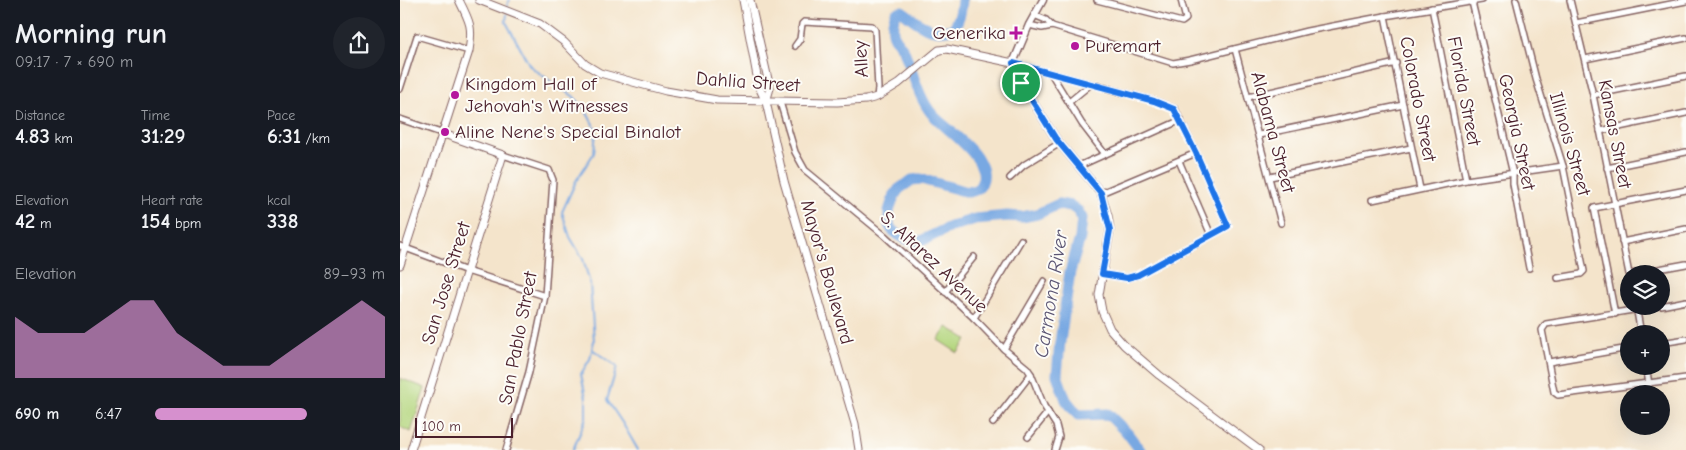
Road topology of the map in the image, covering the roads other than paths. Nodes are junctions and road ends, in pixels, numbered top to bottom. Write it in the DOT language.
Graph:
graph roads {
  1 [pos="460,0"];
  2 [pos="479,0"];
  3 [pos="743,0"];
  4 [pos="750,0"];
  5 [pos="1043,0"];
  6 [pos="1097,0"];
  7 [pos="1125,0"];
  8 [pos="1181,0"];
  9 [pos="1482,0"];
  10 [pos="1516,0"];
  11 [pos="1570,0"];
  12 [pos="1686,1"];
  13 [pos="1472,2"];
  14 [pos="1123,7"];
  15 [pos="1432,8"];
  16 [pos="1034,15"];
  17 [pos="1386,16"];
  18 [pos="1576,23"];
  19 [pos="1029,24"];
  20 [pos="1052,26"];
  21 [pos="1686,38"];
  22 [pos="795,46"];
  23 [pos="1235,49"];
  24 [pos="469,51"];
  25 [pos="1584,59"];
  26 [pos="1013,63"];
  27 [pos="1396,63"];
  28 [pos="1052,74"];
  29 [pos="1686,76"];
  30 [pos="1092,84"];
  31 [pos="400,89"];
  32 [pos="1592,95"];
  33 [pos="877,97"];
  34 [pos="1248,97"];
  35 [pos="766,102"];
  36 [pos="780,102"];
  37 [pos="1069,102"];
  38 [pos="1404,104"];
  39 [pos="1686,113"];
  40 [pos="400,118"];
  41 [pos="1181,120"];
  42 [pos="1600,131"];
  43 [pos="442,133"];
  44 [pos="1259,135"];
  45 [pos="1060,144"];
  46 [pos="1411,148"];
  47 [pos="1686,152"];
  48 [pos="1196,153"];
  49 [pos="1105,154"];
  50 [pos="503,155"];
  51 [pos="1179,161"];
  52 [pos="1079,166"];
  53 [pos="1563,166"];
  54 [pos="1607,168"];
  55 [pos="1513,174"];
  56 [pos="1270,177"];
  57 [pos="1010,178"];
  58 [pos="1466,180"];
  59 [pos="1420,189"];
  60 [pos="1686,190"];
  61 [pos="1101,193"];
  62 [pos="1372,200"];
  63 [pos="1614,204"];
  64 [pos="1281,222"];
  65 [pos="1686,229"];
  66 [pos="1212,235"];
  67 [pos="1022,240"];
  68 [pos="1622,242"];
  69 [pos="403,246"];
  70 [pos="974,257"];
  71 [pos="1686,264"];
  72 [pos="400,265"];
  73 [pos="1628,265"];
  74 [pos="1670,267"];
  75 [pos="1529,268"];
  76 [pos="466,271"];
  77 [pos="1102,274"];
  78 [pos="1558,278"];
  79 [pos="1044,281"];
  80 [pos="945,292"];
  81 [pos="545,296"];
  82 [pos="1686,302"];
  83 [pos="1670,304"];
  84 [pos="1620,312"];
  85 [pos="1614,314"];
  86 [pos="974,318"];
  87 [pos="1686,339"];
  88 [pos="1670,342"];
  89 [pos="1004,350"];
  90 [pos="1620,350"];
  91 [pos="1549,362"];
  92 [pos="1031,374"];
  93 [pos="1648,375"];
  94 [pos="1686,378"];
  95 [pos="1649,384"];
  96 [pos="1048,412"];
  97 [pos="993,423"];
  98 [pos="1028,437"];
  99 [pos="411,450"];
  100 [pos="506,450"];
  101 [pos="859,450"];
  102 [pos="1055,450"];
  103 [pos="1260,450"];
  1 -- 24 [label="main road"];
  2 -- 35 [label="main road, Dahlia Street"];
  3 -- 35 [label="main road, Mayor's Boulevard"];
  4 -- 35 [label="main road, Mayor's Boulevard"];
  5 -- 16 [label="street"];
  6 -- 14 [label="street"];
  7 -- 14 [label="street"];
  8 -- 14 [label="street"];
  9 -- 13 [label="street"];
  10 -- 53 [label="street, Illinois Street"];
  11 -- 18 [label="street, Kansas Street"];
  12 -- 18 [label="street"];
  13 -- 15 [label="street"];
  13 -- 55 [label="street, Georgia Street"];
  15 -- 17 [label="street"];
  15 -- 58 [label="street, Florida Street"];
  16 -- 19 [label="street"];
  16 -- 20 [label="street"];
  17 -- 23 [label="street"];
  17 -- 27 [label="street, Colorado Street"];
  18 -- 25 [label="street, Kansas Street"];
  19 -- 20 [label="street"];
  19 -- 26 [label="street"];
  20 -- 23 [label="street"];
  21 -- 25 [label="street"];
  22 -- 33 [label="street, Alley"];
  23 -- 34 [label="street, Alabama Street"];
  24 -- 31 [label="street"];
  24 -- 43 [label="main road"];
  25 -- 32 [label="street, Kansas Street"];
  26 -- 28 [label="street"];
  26 -- 33 [label="main road, Dahlia Street"];
  26 -- 45 [label="main road"];
  27 -- 34 [label="street"];
  27 -- 38 [label="street, Colorado Street"];
  28 -- 30 [label="street"];
  28 -- 37 [label="street"];
  29 -- 32 [label="street"];
  30 -- 37 [label="street"];
  30 -- 41 [label="street"];
  32 -- 42 [label="street, Kansas Street"];
  33 -- 36 [label="main road, Dahlia Street"];
  34 -- 44 [label="street, Alabama Street"];
  35 -- 36 [label="main road, Dahlia Street"];
  35 -- 101 [label="main road, Mayor's Boulevard"];
  36 -- 80 [label="street, S. Altarez Avenue"];
  37 -- 49 [label="street"];
  38 -- 44 [label="street"];
  38 -- 46 [label="street, Colorado Street"];
  39 -- 42 [label="street"];
  40 -- 43 [label="street"];
  41 -- 48 [label="street"];
  41 -- 49 [label="street"];
  42 -- 54 [label="street, Kansas Street"];
  43 -- 50 [label="main road"];
  43 -- 69 [label="main road"];
  44 -- 56 [label="street, Alabama Street"];
  45 -- 52 [label="main road"];
  45 -- 57 [label="street"];
  46 -- 56 [label="street"];
  46 -- 59 [label="street, Colorado Street"];
  47 -- 54 [label="street"];
  48 -- 51 [label="street"];
  48 -- 66 [label="street"];
  49 -- 52 [label="street"];
  50 -- 76 [label="main road, San Jose Street"];
  50 -- 81 [label="street, San Pablo Street"];
  51 -- 61 [label="street"];
  51 -- 66 [label="street"];
  52 -- 61 [label="main road"];
  53 -- 55 [label="street"];
  53 -- 78 [label="street, Illinois Street"];
  54 -- 63 [label="street, Kansas Street"];
  55 -- 58 [label="street"];
  55 -- 75 [label="street, Georgia Street"];
  56 -- 64 [label="street, Alabama Street"];
  58 -- 59 [label="street"];
  59 -- 62 [label="street"];
  60 -- 63 [label="street"];
  61 -- 77 [label="main road"];
  63 -- 68 [label="street, Kansas Street"];
  63 -- 85 [label="street"];
  65 -- 68 [label="street"];
  66 -- 77 [label="street"];
  67 -- 86 [label="street"];
  68 -- 73 [label="street, Kansas Street"];
  69 -- 72 [label="main road"];
  69 -- 76 [label="street"];
  70 -- 80 [label="street"];
  71 -- 74 [label="street"];
  76 -- 81 [label="street"];
  76 -- 99 [label="main road, San Jose Street"];
  77 -- 103 [label="main road"];
  79 -- 89 [label="street"];
  80 -- 86 [label="street, S. Altarez Avenue"];
  81 -- 100 [label="street, San Pablo Street"];
  82 -- 83 [label="street"];
  84 -- 85 [label="street"];
  85 -- 91 [label="street"];
  86 -- 89 [label="street, S. Altarez Avenue"];
  87 -- 88 [label="street"];
  89 -- 92 [label="street, S. Altarez Avenue"];
  90 -- 91 [label="street"];
  91 -- 95 [label="street"];
  92 -- 96 [label="street, S. Altarez Avenue"];
  92 -- 97 [label="street"];
  93 -- 95 [label="street"];
  94 -- 95 [label="street"];
  96 -- 98 [label="street"];
  96 -- 102 [label="street, S. Altarez Avenue"];
}
